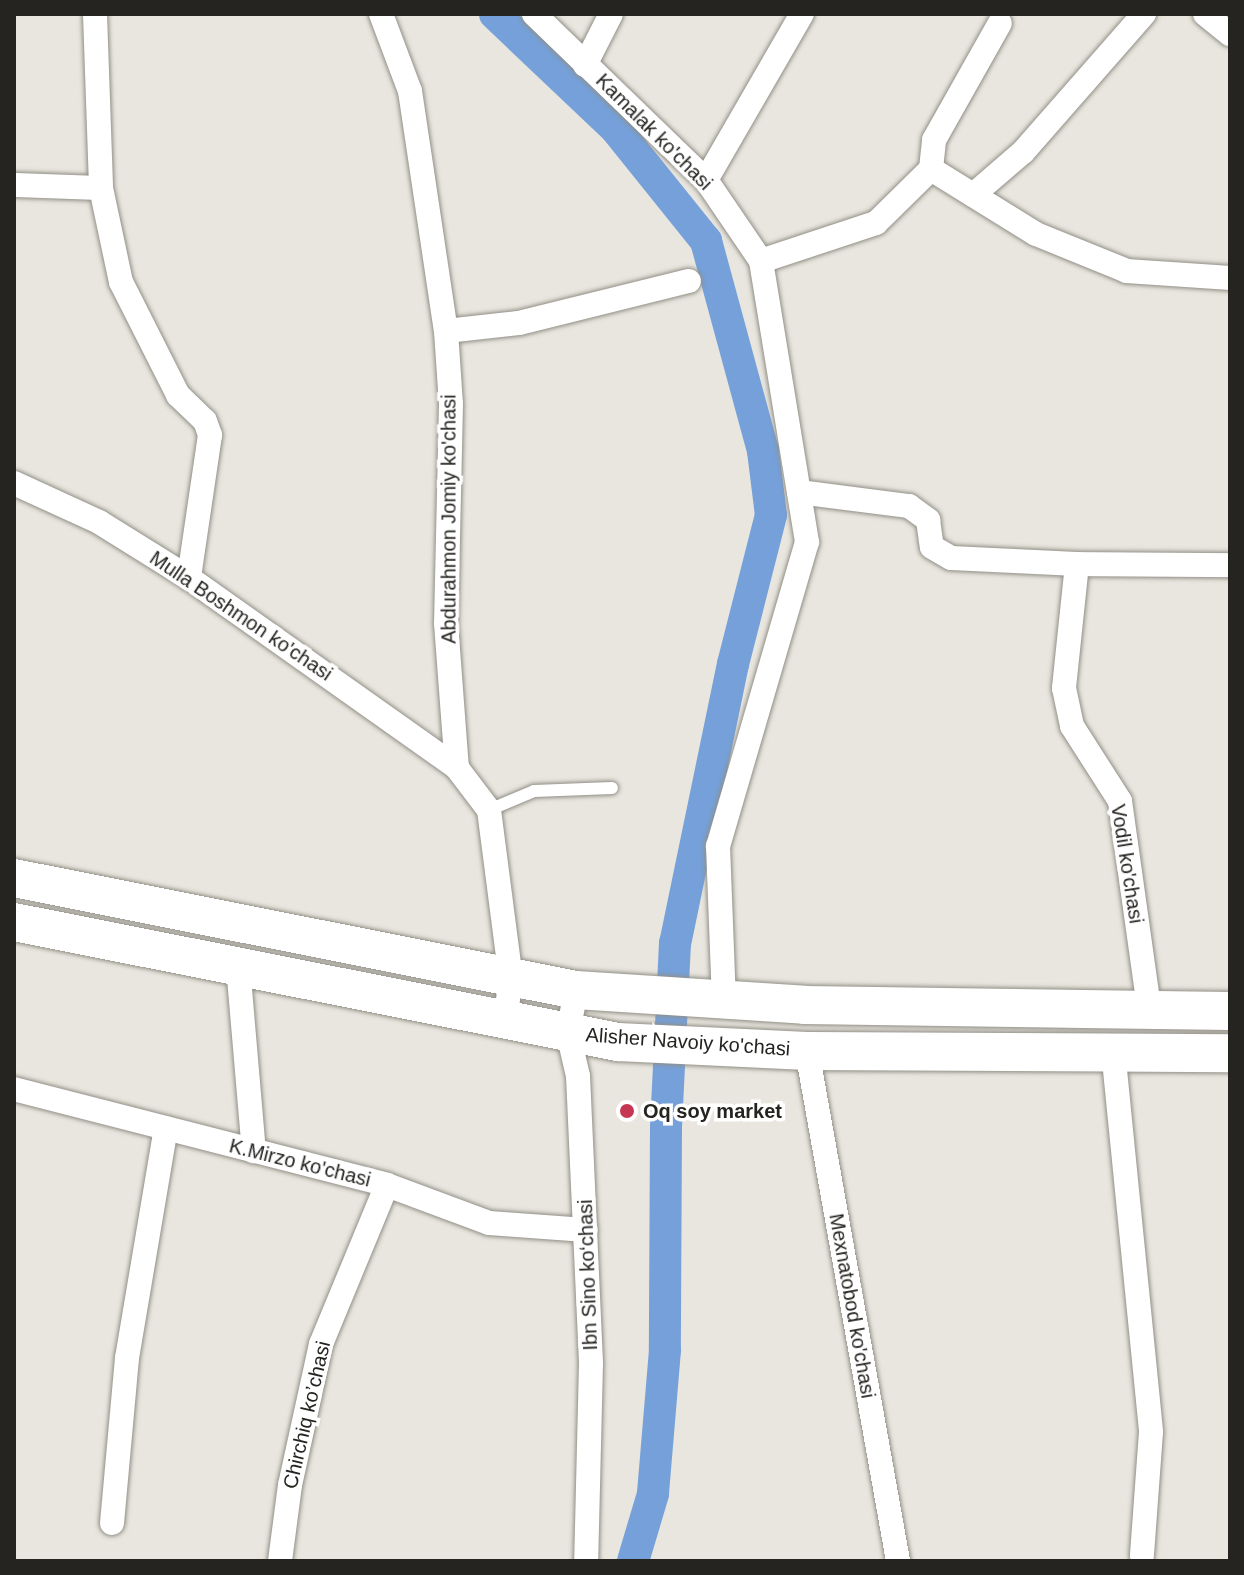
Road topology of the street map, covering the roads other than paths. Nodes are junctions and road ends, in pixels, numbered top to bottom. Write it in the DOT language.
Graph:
graph roads {
  1 [pos="95,14"];
  2 [pos="381,14"];
  3 [pos="534,14"];
  4 [pos="611,14"];
  5 [pos="802,14"];
  6 [pos="1144,14"];
  7 [pos="1205,14"];
  8 [pos="1000,23"];
  9 [pos="1230,34"];
  10 [pos="585,65"];
  11 [pos="931,169"];
  12 [pos="706,180"];
  13 [pos="14,185"];
  14 [pos="101,188"];
  15 [pos="973,195"];
  16 [pos="761,261"];
  17 [pos="1230,278"];
  18 [pos="689,281"];
  19 [pos="446,331"];
  20 [pos="14,483"];
  21 [pos="799,492"];
  22 [pos="1077,564"];
  23 [pos="1230,565"];
  24 [pos="189,578"];
  25 [pos="457,768"];
  26 [pos="612,788"];
  27 [pos="489,810"];
  28 [pos="14,878"];
  29 [pos="14,922"];
  30 [pos="238,966"];
  31 [pos="511,979"];
  32 [pos="576,990"];
  33 [pos="716,1002"];
  34 [pos="1149,1008"];
  35 [pos="1230,1011"];
  36 [pos="505,1020"];
  37 [pos="568,1033"];
  38 [pos="1113,1050"];
  39 [pos="807,1051"];
  40 [pos="1230,1053"];
  41 [pos="14,1089"];
  42 [pos="166,1128"];
  43 [pos="254,1151"];
  44 [pos="387,1185"];
  45 [pos="586,1230"];
  46 [pos="112,1523"];
  47 [pos="1142,1556"];
  48 [pos="280,1561"];
  49 [pos="586,1561"];
  50 [pos="898,1561"];
  1 -- 14 [label="street"];
  2 -- 19 [label="street, Abdurahmon Jomiy ko'chasi"];
  3 -- 10 [label="street, Kamalak ko'chasi"];
  4 -- 10 [label="street"];
  5 -- 12 [label="street"];
  6 -- 15 [label="street"];
  7 -- 9 [label="street"];
  8 -- 11 [label="street"];
  10 -- 12 [label="street, Kamalak ko'chasi"];
  11 -- 15 [label="street"];
  11 -- 16 [label="street"];
  12 -- 16 [label="street, Kamalak ko'chasi"];
  13 -- 14 [label="street"];
  14 -- 24 [label="street"];
  15 -- 17 [label="street"];
  16 -- 21 [label="street"];
  18 -- 19 [label="street"];
  19 -- 25 [label="street, Abdurahmon Jomiy ko'chasi"];
  20 -- 24 [label="street, Mulla Boshmon ko'chasi"];
  21 -- 22 [label="street"];
  21 -- 33 [label="street"];
  22 -- 23 [label="street"];
  22 -- 34 [label="street, Vodil ko'chasi"];
  24 -- 25 [label="street, Mulla Boshmon ko'chasi"];
  25 -- 27 [label="street"];
  26 -- 27 [label="lane"];
  27 -- 31 [label="street"];
  28 -- 31 [label="main road, Alisher Navoiy ko'chasi"];
  29 -- 30 [label="main road, Alisher Navoiy ko'chasi"];
  30 -- 36 [label="main road, Alisher Navoiy ko'chasi"];
  30 -- 43 [label="street"];
  31 -- 32 [label="main road, Alisher Navoiy ko'chasi"];
  31 -- 36 [label="street"];
  32 -- 33 [label="main road, Alisher Navoiy ko'chasi"];
  32 -- 37 [label="street, Ibn Sino ko‘chasi"];
  33 -- 34 [label="main road, Alisher Navoiy ko'chasi"];
  34 -- 35 [label="main road, Alisher Navoiy ko'chasi"];
  36 -- 37 [label="main road, Alisher Navoiy ko'chasi"];
  37 -- 39 [label="main road, Alisher Navoiy ko'chasi"];
  37 -- 45 [label="street, Ibn Sino ko‘chasi"];
  38 -- 39 [label="main road, Alisher Navoiy ko'chasi"];
  38 -- 40 [label="main road, Alisher Navoiy ko'chasi"];
  38 -- 47 [label="street"];
  39 -- 50 [label="street, Mexnatobod ko'chasi"];
  41 -- 42 [label="street, K.Mirzo ko'chasi"];
  42 -- 43 [label="street, K.Mirzo ko'chasi"];
  42 -- 46 [label="street"];
  43 -- 44 [label="street, K.Mirzo ko'chasi"];
  44 -- 45 [label="street, K.Mirzo ko'chasi"];
  44 -- 48 [label="street, Chirchiq ko’chasi"];
  45 -- 49 [label="street, Ibn Sino ko‘chasi"];
}
